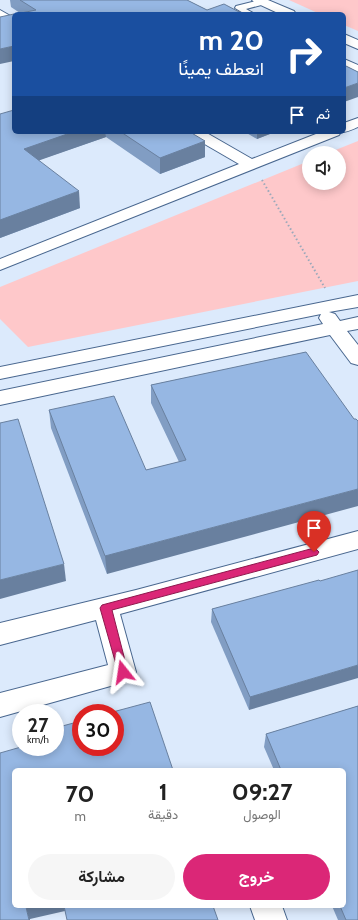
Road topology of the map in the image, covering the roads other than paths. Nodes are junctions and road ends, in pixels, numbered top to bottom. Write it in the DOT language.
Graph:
graph roads {
  1 [pos="260,1"];
  2 [pos="247,12"];
  3 [pos="281,12"];
  4 [pos="0,14"];
  5 [pos="12,22"];
  6 [pos="346,39"];
  7 [pos="358,44"];
  8 [pos="358,56"];
  9 [pos="346,61"];
  10 [pos="346,63"];
  11 [pos="358,69"];
  12 [pos="358,122"];
  13 [pos="346,127"];
  14 [pos="197,134"];
  15 [pos="329,134"];
  16 [pos="251,165"];
  17 [pos="0,265"];
  18 [pos="358,301"];
  19 [pos="322,309"];
  20 [pos="358,323"];
  21 [pos="335,328"];
  22 [pos="0,356"];
  23 [pos="358,359"];
  24 [pos="6,372"];
  25 [pos="0,398"];
  26 [pos="358,540"];
  27 [pos="106,608"];
  28 [pos="0,634"];
  29 [pos="0,705"];
  30 [pos="267,908"];
  31 [pos="271,920"];
  1 -- 2 [label="lane"];
  1 -- 3 [label="street"];
  4 -- 5 [label="street"];
  6 -- 7 [label="street"];
  8 -- 9 [label="lane"];
  10 -- 11 [label="lane"];
  12 -- 13 [label="street"];
  14 -- 16 [label="street"];
  15 -- 16 [label="street"];
  16 -- 17 [label="street"];
  18 -- 19 [label="street"];
  19 -- 21 [label="street"];
  19 -- 24 [label="street"];
  20 -- 21 [label="street"];
  21 -- 23 [label="street"];
  21 -- 25 [label="street"];
  22 -- 24 [label="street"];
  26 -- 27 [label="street"];
  27 -- 28 [label="street"];
  27 -- 29 [label="street"];
  30 -- 31 [label="street"];
}
